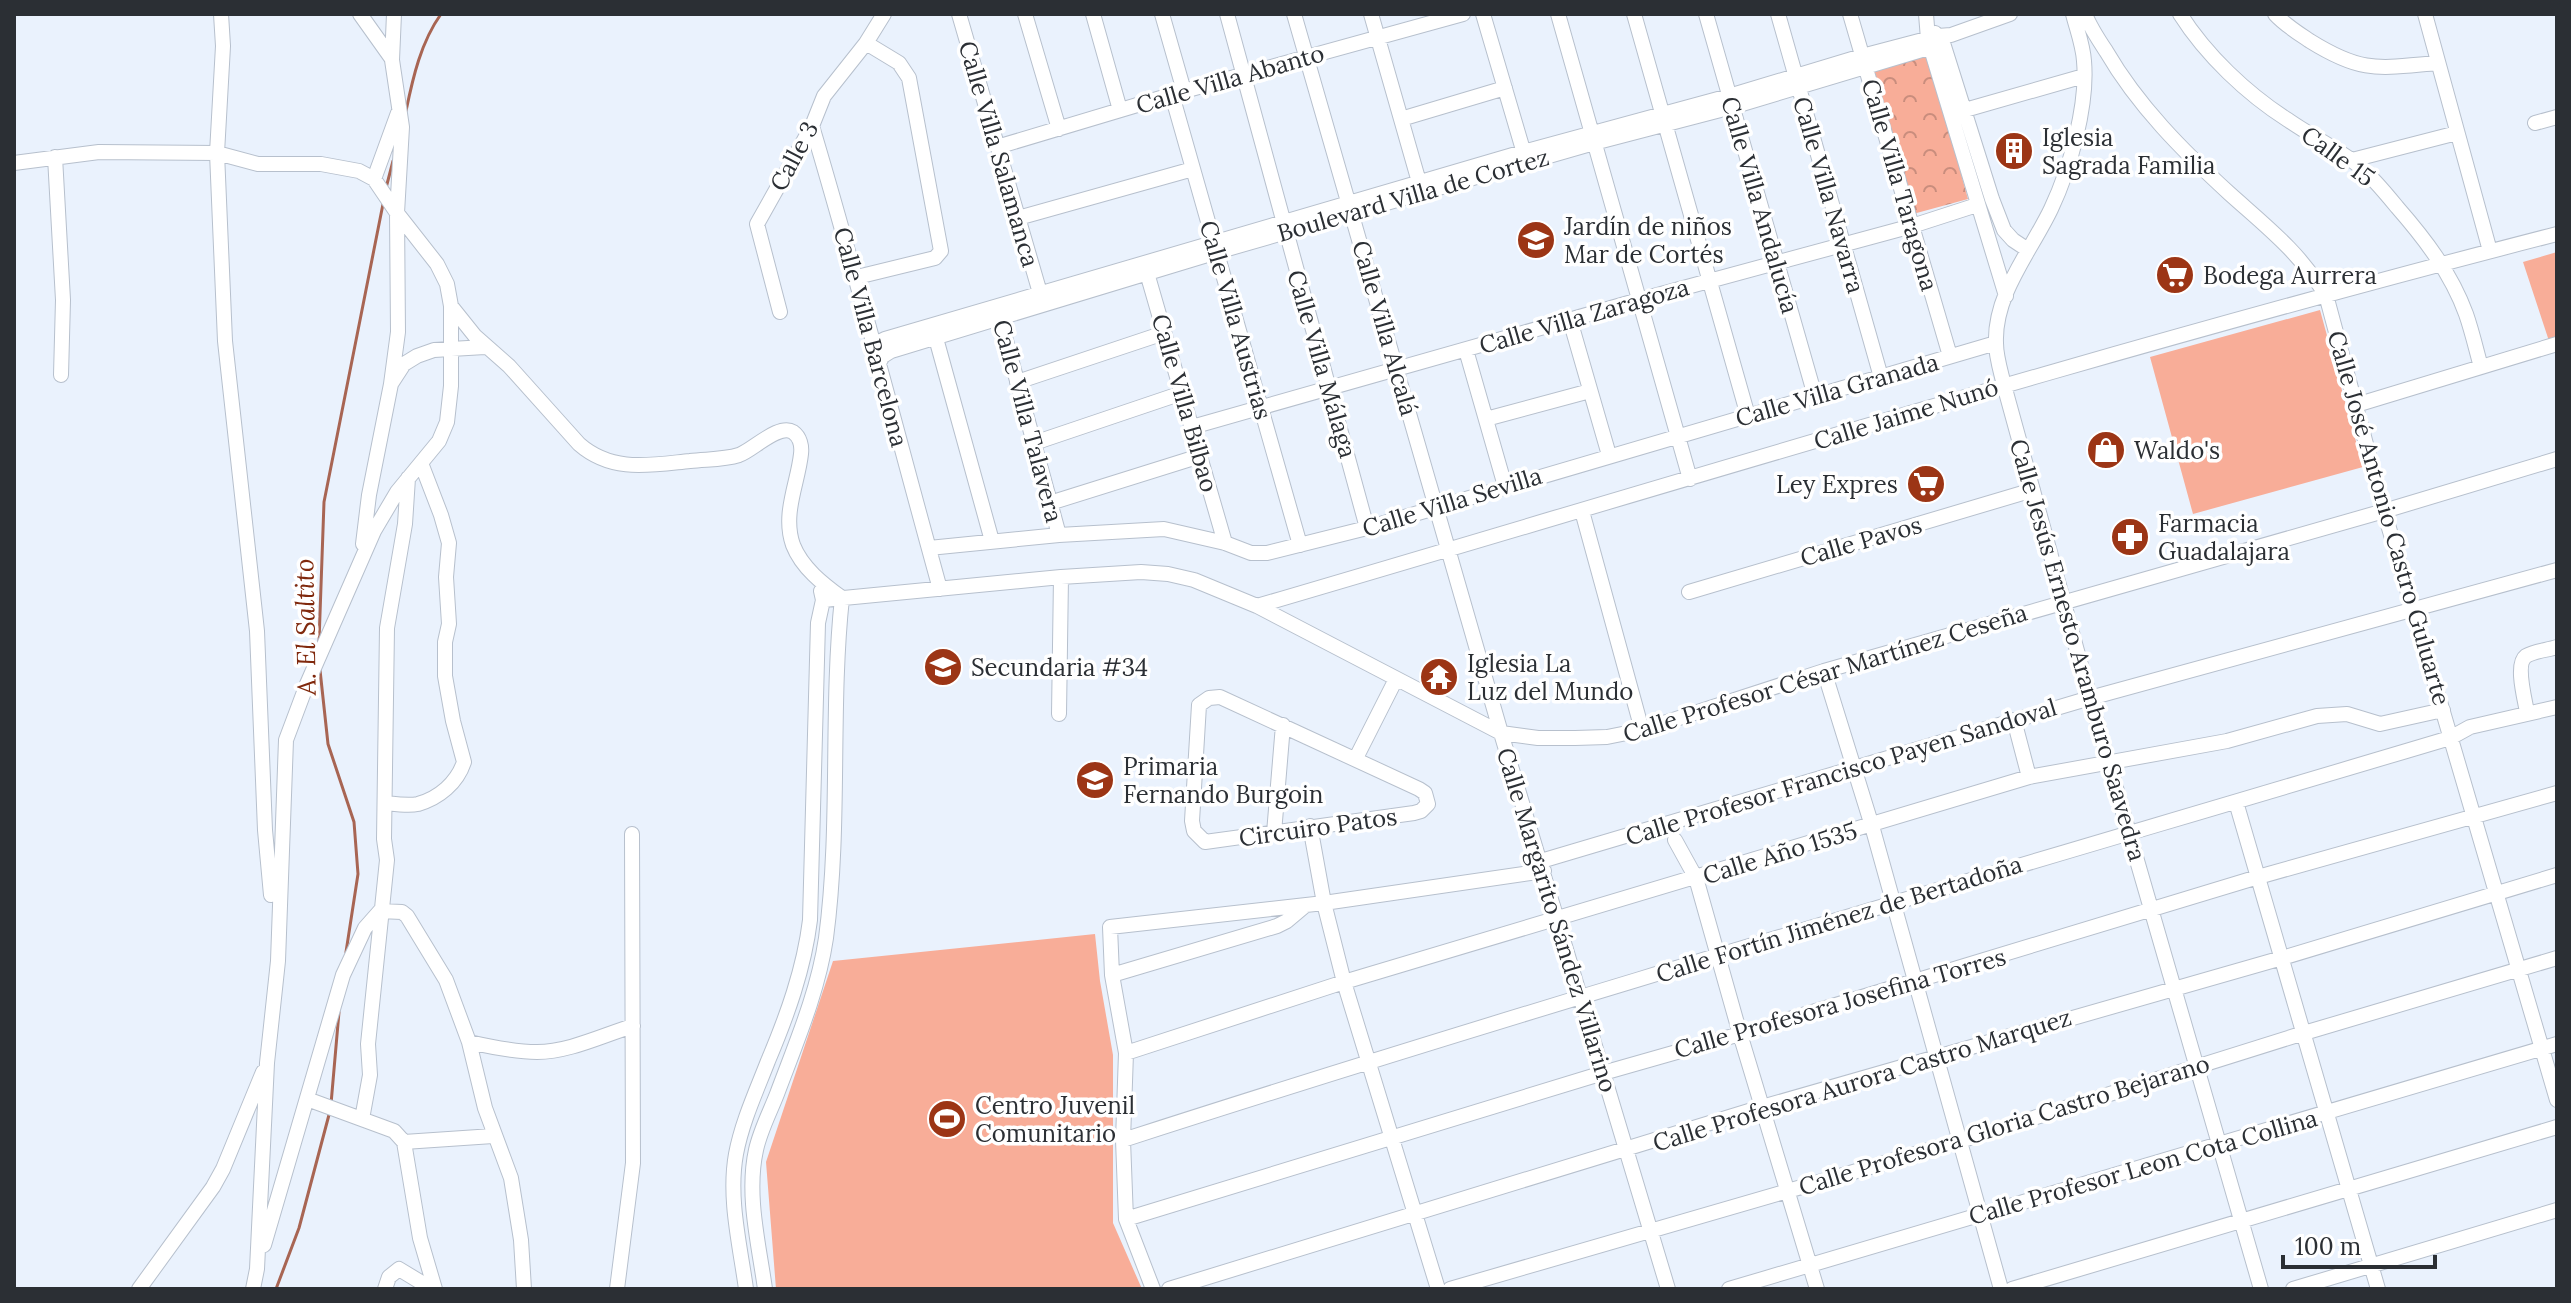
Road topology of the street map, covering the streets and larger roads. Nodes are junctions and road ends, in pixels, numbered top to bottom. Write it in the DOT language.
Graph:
graph roads {
  1 [pos="221,14"];
  2 [pos="360,14"];
  3 [pos="394,14"];
  4 [pos="884,14"];
  5 [pos="959,14"];
  6 [pos="1025,14"];
  7 [pos="1093,14"];
  8 [pos="1162,14"];
  9 [pos="1227,14"];
  10 [pos="1294,14"];
  11 [pos="1371,14"];
  12 [pos="1463,14"];
  13 [pos="1483,14"];
  14 [pos="1558,14"];
  15 [pos="1634,14"];
  16 [pos="1706,14"];
  17 [pos="1778,14"];
  18 [pos="1850,14"];
  19 [pos="2073,14"];
  20 [pos="2085,14"];
  21 [pos="2180,14"];
  22 [pos="2275,14"];
  23 [pos="2425,14"];
  24 [pos="2001,15"];
  25 [pos="1927,18"];
  26 [pos="1378,38"];
  27 [pos="1938,40"];
  28 [pos="866,43"];
  29 [pos="1307,57"];
  30 [pos="392,60"];
  31 [pos="1864,62"];
  32 [pos="2438,63"];
  33 [pos="1243,75"];
  34 [pos="2084,76"];
  35 [pos="1797,82"];
  36 [pos="1505,88"];
  37 [pos="1178,93"];
  38 [pos="1731,101"];
  39 [pos="1120,110"];
  40 [pos="398,112"];
  41 [pos="1957,112"];
  42 [pos="2557,117"];
  43 [pos="1401,119"];
  44 [pos="1664,119"];
  45 [pos="2535,123"];
  46 [pos="812,126"];
  47 [pos="1059,129"];
  48 [pos="2457,133"];
  49 [pos="1593,138"];
  50 [pos="997,147"];
  51 [pos="217,153"];
  52 [pos="55,157"];
  53 [pos="1525,158"];
  54 [pos="2352,160"];
  55 [pos="14,163"];
  56 [pos="1193,169"];
  57 [pos="374,179"];
  58 [pos="1421,188"];
  59 [pos="1977,205"];
  60 [pos="1351,209"];
  61 [pos="397,213"];
  62 [pos="1018,218"];
  63 [pos="1912,226"];
  64 [pos="1283,227"];
  65 [pos="2557,234"];
  66 [pos="1844,245"];
  67 [pos="1215,246"];
  68 [pos="2028,250"];
  69 [pos="2490,251"];
  70 [pos="1776,262"];
  71 [pos="2441,263"];
  72 [pos="1146,267"];
  73 [pos="857,277"];
  74 [pos="1709,281"];
  75 [pos="1040,293"];
  76 [pos="2326,295"];
  77 [pos="2006,296"];
  78 [pos="1639,300"];
  79 [pos="451,306"];
  80 [pos="780,312"];
  81 [pos="998,313"];
  82 [pos="1570,320"];
  83 [pos="934,333"];
  84 [pos="1164,333"];
  85 [pos="1996,343"];
  86 [pos="2557,344"];
  87 [pos="485,347"];
  88 [pos="450,350"];
  89 [pos="1466,350"];
  90 [pos="1950,356"];
  91 [pos="876,357"];
  92 [pos="2481,367"];
  93 [pos="1396,370"];
  94 [pos="61,375"];
  95 [pos="1881,377"];
  96 [pos="1017,382"];
  97 [pos="391,384"];
  98 [pos="2004,385"];
  99 [pos="1329,389"];
  100 [pos="1590,391"];
  101 [pos="1182,393"];
  102 [pos="1815,396"];
  103 [pos="2356,405"];
  104 [pos="1261,408"];
  105 [pos="1748,416"];
  106 [pos="1486,419"];
  107 [pos="1192,427"];
  108 [pos="1678,436"];
  109 [pos="1034,443"];
  110 [pos="1609,455"];
  111 [pos="1200,456"];
  112 [pos="2557,459"];
  113 [pos="421,463"];
  114 [pos="408,478"];
  115 [pos="1690,479"];
  116 [pos="1505,486"];
  117 [pos="2033,490"];
  118 [pos="1050,503"];
  119 [pos="1436,507"];
  120 [pos="1582,511"];
  121 [pos="2384,511"];
  122 [pos="1367,528"];
  123 [pos="1059,535"];
  124 [pos="992,541"];
  125 [pos="1225,543"];
  126 [pos="1300,545"];
  127 [pos="929,548"];
  128 [pos="1448,550"];
  129 [pos="362,557"];
  130 [pos="2557,570"];
  131 [pos="1061,577"];
  132 [pos="818,580"];
  133 [pos="940,589"];
  134 [pos="1689,592"];
  135 [pos="842,598"];
  136 [pos="823,600"];
  137 [pos="2063,602"];
  138 [pos="1257,606"];
  139 [pos="2413,609"];
  140 [pos="2557,647"];
  141 [pos="1824,671"];
  142 [pos="1396,679"];
  143 [pos="2090,698"];
  144 [pos="2557,707"];
  145 [pos="2443,710"];
  146 [pos="2527,712"];
  147 [pos="1059,714"];
  148 [pos="2014,720"];
  149 [pos="1283,725"];
  150 [pos="1642,730"];
  151 [pos="1501,733"];
  152 [pos="2450,738"];
  153 [pos="1356,758"];
  154 [pos="2109,763"];
  155 [pos="1855,770"];
  156 [pos="2029,777"];
  157 [pos="2557,793"];
  158 [pos="2236,802"];
  159 [pos="385,803"];
  160 [pos="2475,816"];
  161 [pos="1310,826"];
  162 [pos="1872,826"];
  163 [pos="814,827"];
  164 [pos="833,829"];
  165 [pos="2130,832"];
  166 [pos="1274,833"];
  167 [pos="632,834"];
  168 [pos="1675,840"];
  169 [pos="1542,866"];
  170 [pos="2557,875"];
  171 [pos="2258,877"];
  172 [pos="1696,878"];
  173 [pos="2496,894"];
  174 [pos="1892,902"];
  175 [pos="1324,903"];
  176 [pos="1306,905"];
  177 [pos="2152,910"];
  178 [pos="380,911"];
  179 [pos="1557,920"];
  180 [pos="1718,955"];
  181 [pos="2282,958"];
  182 [pos="2557,958"];
  183 [pos="278,961"];
  184 [pos="2517,970"];
  185 [pos="1112,975"];
  186 [pos="1344,982"];
  187 [pos="1916,982"];
  188 [pos="2173,989"];
  189 [pos="1581,996"];
  190 [pos="633,1026"];
  191 [pos="2304,1033"];
  192 [pos="1740,1034"];
  193 [pos="469,1042"];
  194 [pos="2557,1044"];
  195 [pos="2541,1049"];
  196 [pos="1126,1053"];
  197 [pos="1937,1056"];
  198 [pos="769,1059"];
  199 [pos="1367,1062"];
  200 [pos="267,1063"];
  201 [pos="2196,1066"];
  202 [pos="786,1067"];
  203 [pos="1603,1073"];
  204 [pos="307,1099"];
  205 [pos="2557,1100"];
  206 [pos="1762,1107"];
  207 [pos="2327,1113"];
  208 [pos="362,1119"];
  209 [pos="2557,1127"];
  210 [pos="493,1136"];
  211 [pos="1390,1137"];
  212 [pos="1123,1140"];
  213 [pos="1960,1141"];
  214 [pos="404,1142"];
  215 [pos="2217,1142"];
  216 [pos="1627,1150"];
  217 [pos="2349,1189"];
  218 [pos="1788,1191"];
  219 [pos="2557,1210"];
  220 [pos="1416,1213"];
  221 [pos="1980,1214"];
  222 [pos="1126,1219"];
  223 [pos="2241,1220"];
  224 [pos="1650,1230"];
  225 [pos="1810,1265"];
  226 [pos="2371,1267"];
  227 [pos="257,1269"];
  228 [pos="139,1289"];
  229 [pos="253,1289"];
  230 [pos="385,1289"];
  231 [pos="434,1289"];
  232 [pos="524,1289"];
  233 [pos="617,1289"];
  234 [pos="746,1289"];
  235 [pos="765,1289"];
  236 [pos="1153,1289"];
  237 [pos="1169,1289"];
  238 [pos="1438,1289"];
  239 [pos="1450,1289"];
  240 [pos="1668,1289"];
  241 [pos="1729,1289"];
  242 [pos="1817,1289"];
  243 [pos="2001,1289"];
  244 [pos="2012,1289"];
  245 [pos="2261,1289"];
  246 [pos="2293,1289"];
  247 [pos="2378,1289"];
  1 -- 51 [label="street"];
  2 -- 30 [label="street"];
  3 -- 30 [label="street"];
  4 -- 28 [label="street, Calle 3"];
  5 -- 50 [label="street, Calle Villa Salamanca"];
  6 -- 47 [label="street"];
  7 -- 39 [label="street"];
  8 -- 37 [label="street, Calle Villa Austrias"];
  9 -- 33 [label="street, Calle Villa Málaga"];
  10 -- 29 [label="street, Calle Villa Alcalá"];
  11 -- 26 [label="street"];
  12 -- 26 [label="street, Calle Villa Abanto"];
  13 -- 36 [label="street"];
  14 -- 49 [label="street"];
  15 -- 44 [label="street"];
  16 -- 38 [label="street, Calle Villa Andalucía"];
  17 -- 35 [label="street, Calle Villa Navarra"];
  18 -- 31 [label="street, Calle Villa Taragona"];
  19 -- 34 [label="street, Calle Jesús Ernesto Aramburo Saavedra"];
  20 -- 76 [label="street, Calle José Antonio Castro Guluarte"];
  21 -- 54 [label="street, Calle 15"];
  22 -- 32 [label="street"];
  23 -- 32 [label="street"];
  24 -- 27 [label="street, Boulevard Villa de Cortez"];
  25 -- 27 [label="street"];
  26 -- 29 [label="street, Calle Villa Abanto"];
  26 -- 43 [label="street"];
  27 -- 31 [label="street, Boulevard Villa de Cortez"];
  27 -- 41 [label="street"];
  28 -- 46 [label="street, Calle 3"];
  28 -- 73 [label="street"];
  29 -- 33 [label="street, Calle Villa Abanto"];
  29 -- 60 [label="street, Calle Villa Alcalá"];
  30 -- 40 [label="street"];
  31 -- 35 [label="street, Boulevard Villa de Cortez"];
  31 -- 63 [label="street, Calle Villa Taragona"];
  32 -- 48 [label="street"];
  33 -- 37 [label="street, Calle Villa Abanto"];
  33 -- 64 [label="street, Calle Villa Málaga"];
  34 -- 41 [label="street"];
  34 -- 68 [label="street, Calle Jesús Ernesto Aramburo Saavedra"];
  35 -- 38 [label="street, Boulevard Villa de Cortez"];
  35 -- 66 [label="street, Calle Villa Navarra"];
  36 -- 43 [label="street"];
  36 -- 53 [label="street"];
  37 -- 39 [label="street, Calle Villa Abanto"];
  37 -- 56 [label="street, Calle Villa Austrias"];
  38 -- 44 [label="street, Boulevard Villa de Cortez"];
  38 -- 70 [label="street, Calle Villa Andalucía"];
  39 -- 47 [label="street, Calle Villa Abanto"];
  40 -- 57 [label="street"];
  40 -- 61 [label="street"];
  41 -- 59 [label="street"];
  41 -- 68 [label="street"];
  42 -- 45 [label="street"];
  43 -- 58 [label="street"];
  44 -- 49 [label="street, Boulevard Villa de Cortez"];
  44 -- 74 [label="street"];
  46 -- 73 [label="street, Calle Villa Barcelona"];
  46 -- 80 [label="street, Calle 3"];
  47 -- 50 [label="street, Calle Villa Abanto"];
  48 -- 54 [label="street"];
  48 -- 69 [label="street"];
  49 -- 53 [label="street, Boulevard Villa de Cortez"];
  49 -- 78 [label="street"];
  50 -- 62 [label="street, Calle Villa Salamanca"];
  51 -- 52 [label="street"];
  51 -- 57 [label="street"];
  51 -- 183 [label="street"];
  52 -- 55 [label="street"];
  52 -- 94 [label="street"];
  53 -- 58 [label="street, Boulevard Villa de Cortez"];
  54 -- 71 [label="street, Calle 15"];
  56 -- 62 [label="street"];
  56 -- 67 [label="street, Calle Villa Austrias"];
  57 -- 61 [label="street"];
  58 -- 60 [label="street, Boulevard Villa de Cortez"];
  59 -- 63 [label="street, Calle Villa Zaragoza"];
  59 -- 77 [label="street"];
  60 -- 64 [label="street, Boulevard Villa de Cortez"];
  60 -- 93 [label="street, Calle Villa Alcalá"];
  61 -- 79 [label="street"];
  61 -- 97 [label="street"];
  62 -- 75 [label="street, Calle Villa Salamanca"];
  63 -- 66 [label="street, Calle Villa Zaragoza"];
  63 -- 90 [label="street, Calle Villa Taragona"];
  64 -- 67 [label="street, Boulevard Villa de Cortez"];
  64 -- 99 [label="street, Calle Villa Málaga"];
  65 -- 69 [label="street, Calle Jaime Nunó"];
  66 -- 70 [label="street, Calle Villa Zaragoza"];
  66 -- 95 [label="street, Calle Villa Navarra"];
  67 -- 72 [label="street, Boulevard Villa de Cortez"];
  67 -- 104 [label="street, Calle Villa Austrias"];
  68 -- 77 [label="street, Calle Jesús Ernesto Aramburo Saavedra"];
  69 -- 71 [label="street, Calle Jaime Nunó"];
  70 -- 74 [label="street, Calle Villa Zaragoza"];
  70 -- 102 [label="street, Calle Villa Andalucía"];
  71 -- 76 [label="street, Calle Jaime Nunó"];
  71 -- 92 [label="street, Calle 15"];
  72 -- 75 [label="street, Boulevard Villa de Cortez"];
  72 -- 81 [label="street, Boulevard Villa de Cortez"];
  72 -- 84 [label="street, Calle Villa Bilbao"];
  73 -- 91 [label="street, Calle Villa Barcelona"];
  74 -- 78 [label="street, Calle Villa Zaragoza"];
  74 -- 105 [label="street"];
  75 -- 81 [label="street, Boulevard Villa de Cortez"];
  76 -- 98 [label="street, Calle Jaime Nunó"];
  76 -- 103 [label="street, Calle José Antonio Castro Guluarte"];
  77 -- 85 [label="street, Calle Jesús Ernesto Aramburo Saavedra"];
  78 -- 82 [label="street, Calle Villa Zaragoza"];
  78 -- 108 [label="street"];
  79 -- 87 [label="street"];
  79 -- 88 [label="street"];
  81 -- 83 [label="street, Boulevard Villa de Cortez"];
  81 -- 96 [label="street, Calle Villa Talavera"];
  82 -- 89 [label="street, Calle Villa Zaragoza"];
  82 -- 100 [label="street"];
  83 -- 91 [label="street, Boulevard Villa de Cortez"];
  83 -- 124 [label="street"];
  84 -- 96 [label="street"];
  84 -- 101 [label="street, Calle Villa Bilbao"];
  85 -- 90 [label="street, Calle Villa Granada"];
  85 -- 98 [label="street, Calle Jesús Ernesto Aramburo Saavedra"];
  86 -- 92 [label="street"];
  87 -- 88 [label="street"];
  87 -- 132 [label="street"];
  88 -- 97 [label="street"];
  88 -- 113 [label="street"];
  89 -- 93 [label="street, Calle Villa Zaragoza"];
  89 -- 106 [label="street"];
  90 -- 95 [label="street, Calle Villa Granada"];
  91 -- 127 [label="street, Calle Villa Barcelona"];
  92 -- 103 [label="street"];
  93 -- 99 [label="street, Calle Villa Zaragoza"];
  93 -- 119 [label="street, Calle Villa Alcalá"];
  95 -- 102 [label="street, Calle Villa Granada"];
  96 -- 109 [label="street, Calle Villa Talavera"];
  97 -- 129 [label="street"];
  98 -- 115 [label="street, Calle Jaime Nunó"];
  98 -- 117 [label="street, Calle Jesús Ernesto Aramburo Saavedra"];
  99 -- 104 [label="street, Calle Villa Zaragoza"];
  99 -- 122 [label="street, Calle Villa Málaga"];
  100 -- 106 [label="street"];
  100 -- 110 [label="street"];
  101 -- 107 [label="street, Calle Villa Bilbao"];
  101 -- 109 [label="street"];
  102 -- 105 [label="street, Calle Villa Granada"];
  103 -- 121 [label="street, Calle José Antonio Castro Guluarte"];
  104 -- 107 [label="street, Calle Villa Zaragoza"];
  104 -- 126 [label="street, Calle Villa Austrias"];
  105 -- 108 [label="street, Calle Villa Granada"];
  106 -- 116 [label="street"];
  107 -- 111 [label="street, Calle Villa Bilbao"];
  108 -- 110 [label="street, Calle Villa Sevilla"];
  108 -- 115 [label="street"];
  109 -- 118 [label="street, Calle Villa Talavera"];
  110 -- 116 [label="street, Calle Villa Sevilla"];
  111 -- 118 [label="street"];
  111 -- 125 [label="street, Calle Villa Bilbao"];
  112 -- 121 [label="street, Calle Profesor César Martínez Ceseña"];
  113 -- 114 [label="street"];
  113 -- 159 [label="street"];
  114 -- 129 [label="street"];
  114 -- 159 [label="street"];
  115 -- 120 [label="street, Calle Jaime Nunó"];
  116 -- 119 [label="street, Calle Villa Sevilla"];
  117 -- 134 [label="street, Calle Pavos"];
  117 -- 137 [label="street, Calle Jesús Ernesto Aramburo Saavedra"];
  118 -- 123 [label="street, Calle Villa Talavera"];
  119 -- 122 [label="street, Calle Villa Sevilla"];
  119 -- 128 [label="street, Calle Villa Alcalá"];
  120 -- 128 [label="street, Calle Jaime Nunó"];
  120 -- 150 [label="street"];
  121 -- 137 [label="street, Calle Profesor César Martínez Ceseña"];
  121 -- 139 [label="street, Calle José Antonio Castro Guluarte"];
  122 -- 126 [label="street, Calle Villa Sevilla"];
  123 -- 124 [label="street"];
  123 -- 125 [label="street"];
  124 -- 127 [label="street"];
  125 -- 126 [label="street, Calle Villa Sevilla"];
  127 -- 133 [label="street, Calle Villa Barcelona"];
  128 -- 138 [label="street, Calle Jaime Nunó"];
  128 -- 151 [label="street, Calle Margarito Sández Villarino"];
  129 -- 183 [label="street"];
  130 -- 139 [label="street, Calle Profesor Francisco Payen Sandoval"];
  131 -- 133 [label="street, Calle Profesor César Martínez Ceseña"];
  131 -- 138 [label="street, Calle Profesor César Martínez Ceseña"];
  131 -- 147 [label="street"];
  132 -- 135 [label="street"];
  132 -- 136 [label="street"];
  133 -- 135 [label="street, Calle Profesor César Martínez Ceseña"];
  135 -- 136 [label="street, Calle Profesor César Martínez Ceseña"];
  135 -- 164 [label="street"];
  136 -- 163 [label="street"];
  137 -- 141 [label="street, Calle Profesor César Martínez Ceseña"];
  137 -- 143 [label="street, Calle Jesús Ernesto Aramburo Saavedra"];
  138 -- 142 [label="street, Calle Profesor César Martínez Ceseña"];
  139 -- 143 [label="street, Calle Profesor Francisco Payen Sandoval"];
  139 -- 145 [label="street, Calle José Antonio Castro Guluarte"];
  140 -- 146 [label="street"];
  141 -- 150 [label="street, Calle Profesor César Martínez Ceseña"];
  141 -- 155 [label="street"];
  142 -- 151 [label="street, Calle Profesor César Martínez Ceseña"];
  142 -- 153 [label="street"];
  143 -- 148 [label="street, Calle Profesor Francisco Payen Sandoval"];
  143 -- 154 [label="street, Calle Jesús Ernesto Aramburo Saavedra"];
  144 -- 146 [label="street, Calle Fortín Jiménez de Bertadoña"];
  145 -- 152 [label="street, Calle José Antonio Castro Guluarte"];
  145 -- 154 [label="street, Calle Año 1535"];
  146 -- 152 [label="street, Calle Fortín Jiménez de Bertadoña"];
  148 -- 155 [label="street, Calle Profesor Francisco Payen Sandoval"];
  148 -- 156 [label="street"];
  149 -- 153 [label="street, Circuiro Patos"];
  149 -- 166 [label="street"];
  149 -- 166 [label="street, Circuiro Patos"];
  150 -- 151 [label="street, Calle Profesor César Martínez Ceseña"];
  151 -- 169 [label="street, Calle Margarito Sández Villarino"];
  152 -- 158 [label="street, Calle Fortín Jiménez de Bertadoña"];
  152 -- 160 [label="street, Calle José Antonio Castro Guluarte"];
  153 -- 161 [label="street, Circuiro Patos"];
  154 -- 156 [label="street, Calle Año 1535"];
  154 -- 165 [label="street, Calle Jesús Ernesto Aramburo Saavedra"];
  155 -- 162 [label="street"];
  155 -- 169 [label="street, Calle Profesor Francisco Payen Sandoval"];
  156 -- 162 [label="street, Calle Año 1535"];
  157 -- 160 [label="street, Calle Profesora Josefina Torres"];
  158 -- 165 [label="street, Calle Fortín Jiménez de Bertadoña"];
  158 -- 171 [label="street"];
  159 -- 178 [label="street"];
  160 -- 171 [label="street, Calle Profesora Josefina Torres"];
  160 -- 173 [label="street, Calle José Antonio Castro Guluarte"];
  161 -- 166 [label="street, Circuiro Patos"];
  161 -- 175 [label="street"];
  162 -- 172 [label="street, Calle Año 1535"];
  162 -- 174 [label="street"];
  163 -- 164 [label="street"];
  163 -- 198 [label="street"];
  164 -- 202 [label="street"];
  165 -- 174 [label="street, Calle Fortín Jiménez de Bertadoña"];
  165 -- 177 [label="street, Calle Jesús Ernesto Aramburo Saavedra"];
  167 -- 190 [label="street"];
  168 -- 172 [label="street"];
  169 -- 175 [label="street, Calle Profesor Francisco Payen Sandoval"];
  169 -- 179 [label="street, Calle Margarito Sández Villarino"];
  170 -- 173 [label="street, Calle Profesora Aurora Castro Marquez"];
  171 -- 177 [label="street, Calle Profesora Josefina Torres"];
  171 -- 181 [label="street"];
  172 -- 179 [label="street, Calle Año 1535"];
  172 -- 180 [label="street"];
  173 -- 181 [label="street, Calle Profesora Aurora Castro Marquez"];
  173 -- 184 [label="street, Calle José Antonio Castro Guluarte"];
  174 -- 180 [label="street, Calle Fortín Jiménez de Bertadoña"];
  174 -- 187 [label="street"];
  175 -- 176 [label="street, Calle Profesor Francisco Payen Sandoval"];
  175 -- 186 [label="street"];
  176 -- 185 [label="street"];
  176 -- 185 [label="street, Calle Profesor Francisco Payen Sandoval"];
  177 -- 187 [label="street, Calle Profesora Josefina Torres"];
  177 -- 188 [label="street, Calle Jesús Ernesto Aramburo Saavedra"];
  178 -- 193 [label="street"];
  178 -- 204 [label="street"];
  178 -- 208 [label="street"];
  179 -- 186 [label="street, Calle Año 1535"];
  179 -- 189 [label="street, Calle Margarito Sández Villarino"];
  180 -- 189 [label="street, Calle Fortín Jiménez de Bertadoña"];
  180 -- 192 [label="street"];
  181 -- 188 [label="street, Calle Profesora Aurora Castro Marquez"];
  181 -- 191 [label="street"];
  182 -- 184 [label="street, Calle Profesora Gloria Castro Bejarano"];
  183 -- 200 [label="street"];
  184 -- 191 [label="street, Calle Profesora Gloria Castro Bejarano"];
  184 -- 195 [label="street, Calle José Antonio Castro Guluarte"];
  185 -- 196 [label="street"];
  186 -- 196 [label="street, Calle Año 1535"];
  186 -- 199 [label="street"];
  187 -- 192 [label="street, Calle Profesora Josefina Torres"];
  187 -- 197 [label="street"];
  188 -- 197 [label="street, Calle Profesora Aurora Castro Marquez"];
  188 -- 201 [label="street, Calle Jesús Ernesto Aramburo Saavedra"];
  189 -- 199 [label="street, Calle Fortín Jiménez de Bertadoña"];
  189 -- 203 [label="street, Calle Margarito Sández Villarino"];
  190 -- 193 [label="street"];
  190 -- 233 [label="street"];
  191 -- 201 [label="street, Calle Profesora Gloria Castro Bejarano"];
  191 -- 207 [label="street"];
  192 -- 203 [label="street, Calle Profesora Josefina Torres"];
  192 -- 206 [label="street"];
  193 -- 210 [label="street"];
  194 -- 195 [label="street, Calle Profesor Leon Cota Collina"];
  195 -- 205 [label="street, Calle José Antonio Castro Guluarte"];
  195 -- 207 [label="street, Calle Profesor Leon Cota Collina"];
  196 -- 212 [label="street"];
  197 -- 206 [label="street, Calle Profesora Aurora Castro Marquez"];
  197 -- 213 [label="street"];
  198 -- 202 [label="street"];
  198 -- 234 [label="street"];
  199 -- 211 [label="street"];
  199 -- 212 [label="street, Calle Fortín Jiménez de Bertadoña"];
  200 -- 227 [label="street"];
  200 -- 228 [label="street"];
  201 -- 213 [label="street, Calle Profesora Gloria Castro Bejarano"];
  201 -- 215 [label="street, Calle Jesús Ernesto Aramburo Saavedra"];
  202 -- 235 [label="street"];
  203 -- 211 [label="street, Calle Profesora Josefina Torres"];
  203 -- 216 [label="street, Calle Margarito Sández Villarino"];
  204 -- 208 [label="street"];
  204 -- 227 [label="street"];
  206 -- 216 [label="street, Calle Profesora Aurora Castro Marquez"];
  206 -- 218 [label="street"];
  207 -- 215 [label="street, Calle Profesor Leon Cota Collina"];
  207 -- 217 [label="street"];
  208 -- 214 [label="street"];
  209 -- 217 [label="street"];
  210 -- 214 [label="street"];
  210 -- 232 [label="street"];
  211 -- 220 [label="street"];
  211 -- 222 [label="street, Calle Profesora Josefina Torres"];
  212 -- 222 [label="street"];
  213 -- 218 [label="street, Calle Profesora Gloria Castro Bejarano"];
  213 -- 221 [label="street"];
  214 -- 231 [label="street"];
  215 -- 221 [label="street, Calle Profesor Leon Cota Collina"];
  215 -- 223 [label="street, Calle Jesús Ernesto Aramburo Saavedra"];
  216 -- 220 [label="street, Calle Profesora Aurora Castro Marquez"];
  216 -- 224 [label="street, Calle Margarito Sández Villarino"];
  217 -- 223 [label="street"];
  217 -- 226 [label="street"];
  218 -- 224 [label="street, Calle Profesora Gloria Castro Bejarano"];
  218 -- 225 [label="street"];
  219 -- 226 [label="street"];
  220 -- 237 [label="street, Calle Profesora Aurora Castro Marquez"];
  220 -- 238 [label="street"];
  221 -- 225 [label="street, Calle Profesor Leon Cota Collina"];
  221 -- 243 [label="street"];
  222 -- 236 [label="street"];
  223 -- 244 [label="street"];
  223 -- 245 [label="street, Calle Jesús Ernesto Aramburo Saavedra"];
  224 -- 239 [label="street, Calle Profesora Gloria Castro Bejarano"];
  224 -- 240 [label="street, Calle Margarito Sández Villarino"];
  225 -- 241 [label="street, Calle Profesor Leon Cota Collina"];
  225 -- 242 [label="street"];
  226 -- 246 [label="street"];
  226 -- 247 [label="street"];
  227 -- 229 [label="street"];
  230 -- 231 [label="street"];
}
